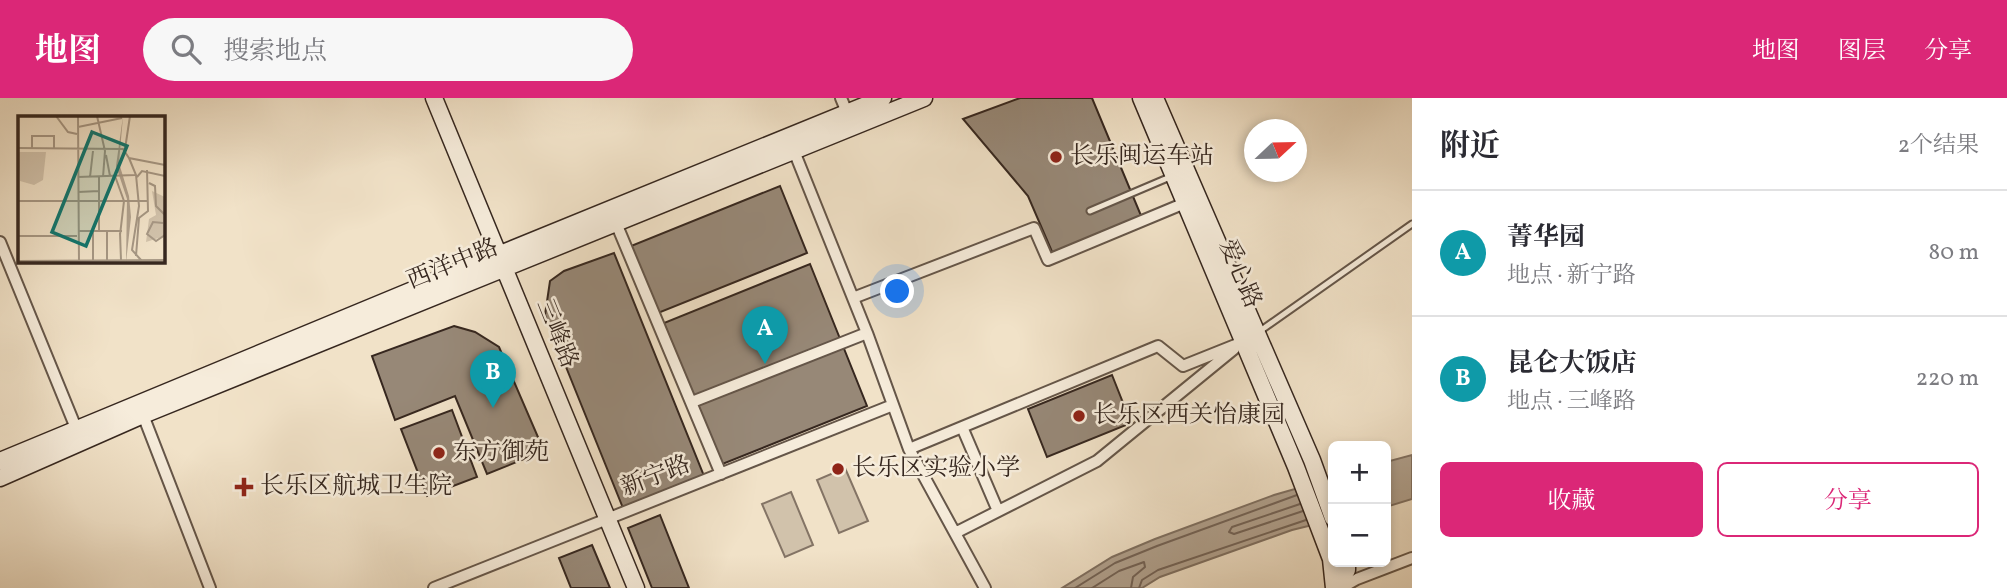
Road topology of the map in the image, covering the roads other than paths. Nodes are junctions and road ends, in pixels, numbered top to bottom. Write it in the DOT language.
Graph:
graph roads {
  1 [pos="434,98"];
  2 [pos="883,98"];
  3 [pos="924,98"];
  4 [pos="1141,98"];
  5 [pos="1155,98"];
  6 [pos="847,112"];
  7 [pos="794,150"];
  8 [pos="1173,176"];
  9 [pos="1185,203"];
  10 [pos="1090,211"];
  11 [pos="616,223"];
  12 [pos="1412,225"];
  13 [pos="0,242"];
  14 [pos="501,262"];
  15 [pos="853,298"];
  16 [pos="867,333"];
  17 [pos="1249,338"];
  18 [pos="692,402"];
  19 [pos="893,405"];
  20 [pos="143,415"];
  21 [pos="962,427"];
  22 [pos="79,435"];
  23 [pos="909,449"];
  24 [pos="0,461"];
  25 [pos="1304,463"];
  26 [pos="721,474"];
  27 [pos="0,478"];
  28 [pos="1328,509"];
  29 [pos="998,511"];
  30 [pos="607,518"];
  31 [pos="1328,530"];
  32 [pos="955,533"];
  33 [pos="1412,558"];
  34 [pos="1339,567"];
  35 [pos="210,588"];
  36 [pos="434,588"];
  37 [pos="636,588"];
  38 [pos="985,588"];
  39 [pos="1337,588"];
  1 -- 14 [label="main road, 三峰路"];
  2 -- 6 [label="main road, 西洋中路"];
  3 -- 6 [label="main road, 西洋中路"];
  4 -- 8 [label="main road, 爱心路"];
  5 -- 17 [label="main road, 爱心路"];
  6 -- 7 [label="main road, 西洋中路"];
  6 -- 14 [label="main road, 西洋中路"];
  7 -- 11 [label="main road, 西洋中路"];
  7 -- 15 [label="street"];
  8 -- 9 [label="main road, 爱心路"];
  8 -- 10 [label="lane"];
  9 -- 15 [label="street"];
  9 -- 17 [label="main road, 爱心路"];
  11 -- 14 [label="main road, 西洋中路"];
  11 -- 18 [label="street"];
  12 -- 17 [label="lane"];
  13 -- 22 [label="street"];
  14 -- 20 [label="main road, 西洋中路"];
  14 -- 22 [label="main road, 西洋中路"];
  14 -- 30 [label="main road, 三峰路"];
  15 -- 16 [label="street"];
  16 -- 18 [label="street"];
  16 -- 19 [label="street"];
  17 -- 21 [label="street"];
  17 -- 25 [label="main road, 爱心路"];
  17 -- 29 [label="street"];
  18 -- 26 [label="street"];
  19 -- 23 [label="street"];
  19 -- 26 [label="street, 新宁路"];
  20 -- 22 [label="main road, 西洋中路"];
  20 -- 35 [label="street"];
  21 -- 23 [label="street"];
  21 -- 29 [label="street"];
  22 -- 24 [label="main road, 西洋中路"];
  22 -- 27 [label="main road, 西洋中路"];
  23 -- 32 [label="street"];
  25 -- 28 [label="main road"];
  25 -- 31 [label="main road"];
  26 -- 30 [label="street, 新宁路"];
  29 -- 32 [label="street"];
  30 -- 36 [label="street, 新宁路"];
  30 -- 37 [label="main road, 三峰路"];
  32 -- 38 [label="street"];
  33 -- 39 [label="street"];
  34 -- 39 [label="main road"];
}
